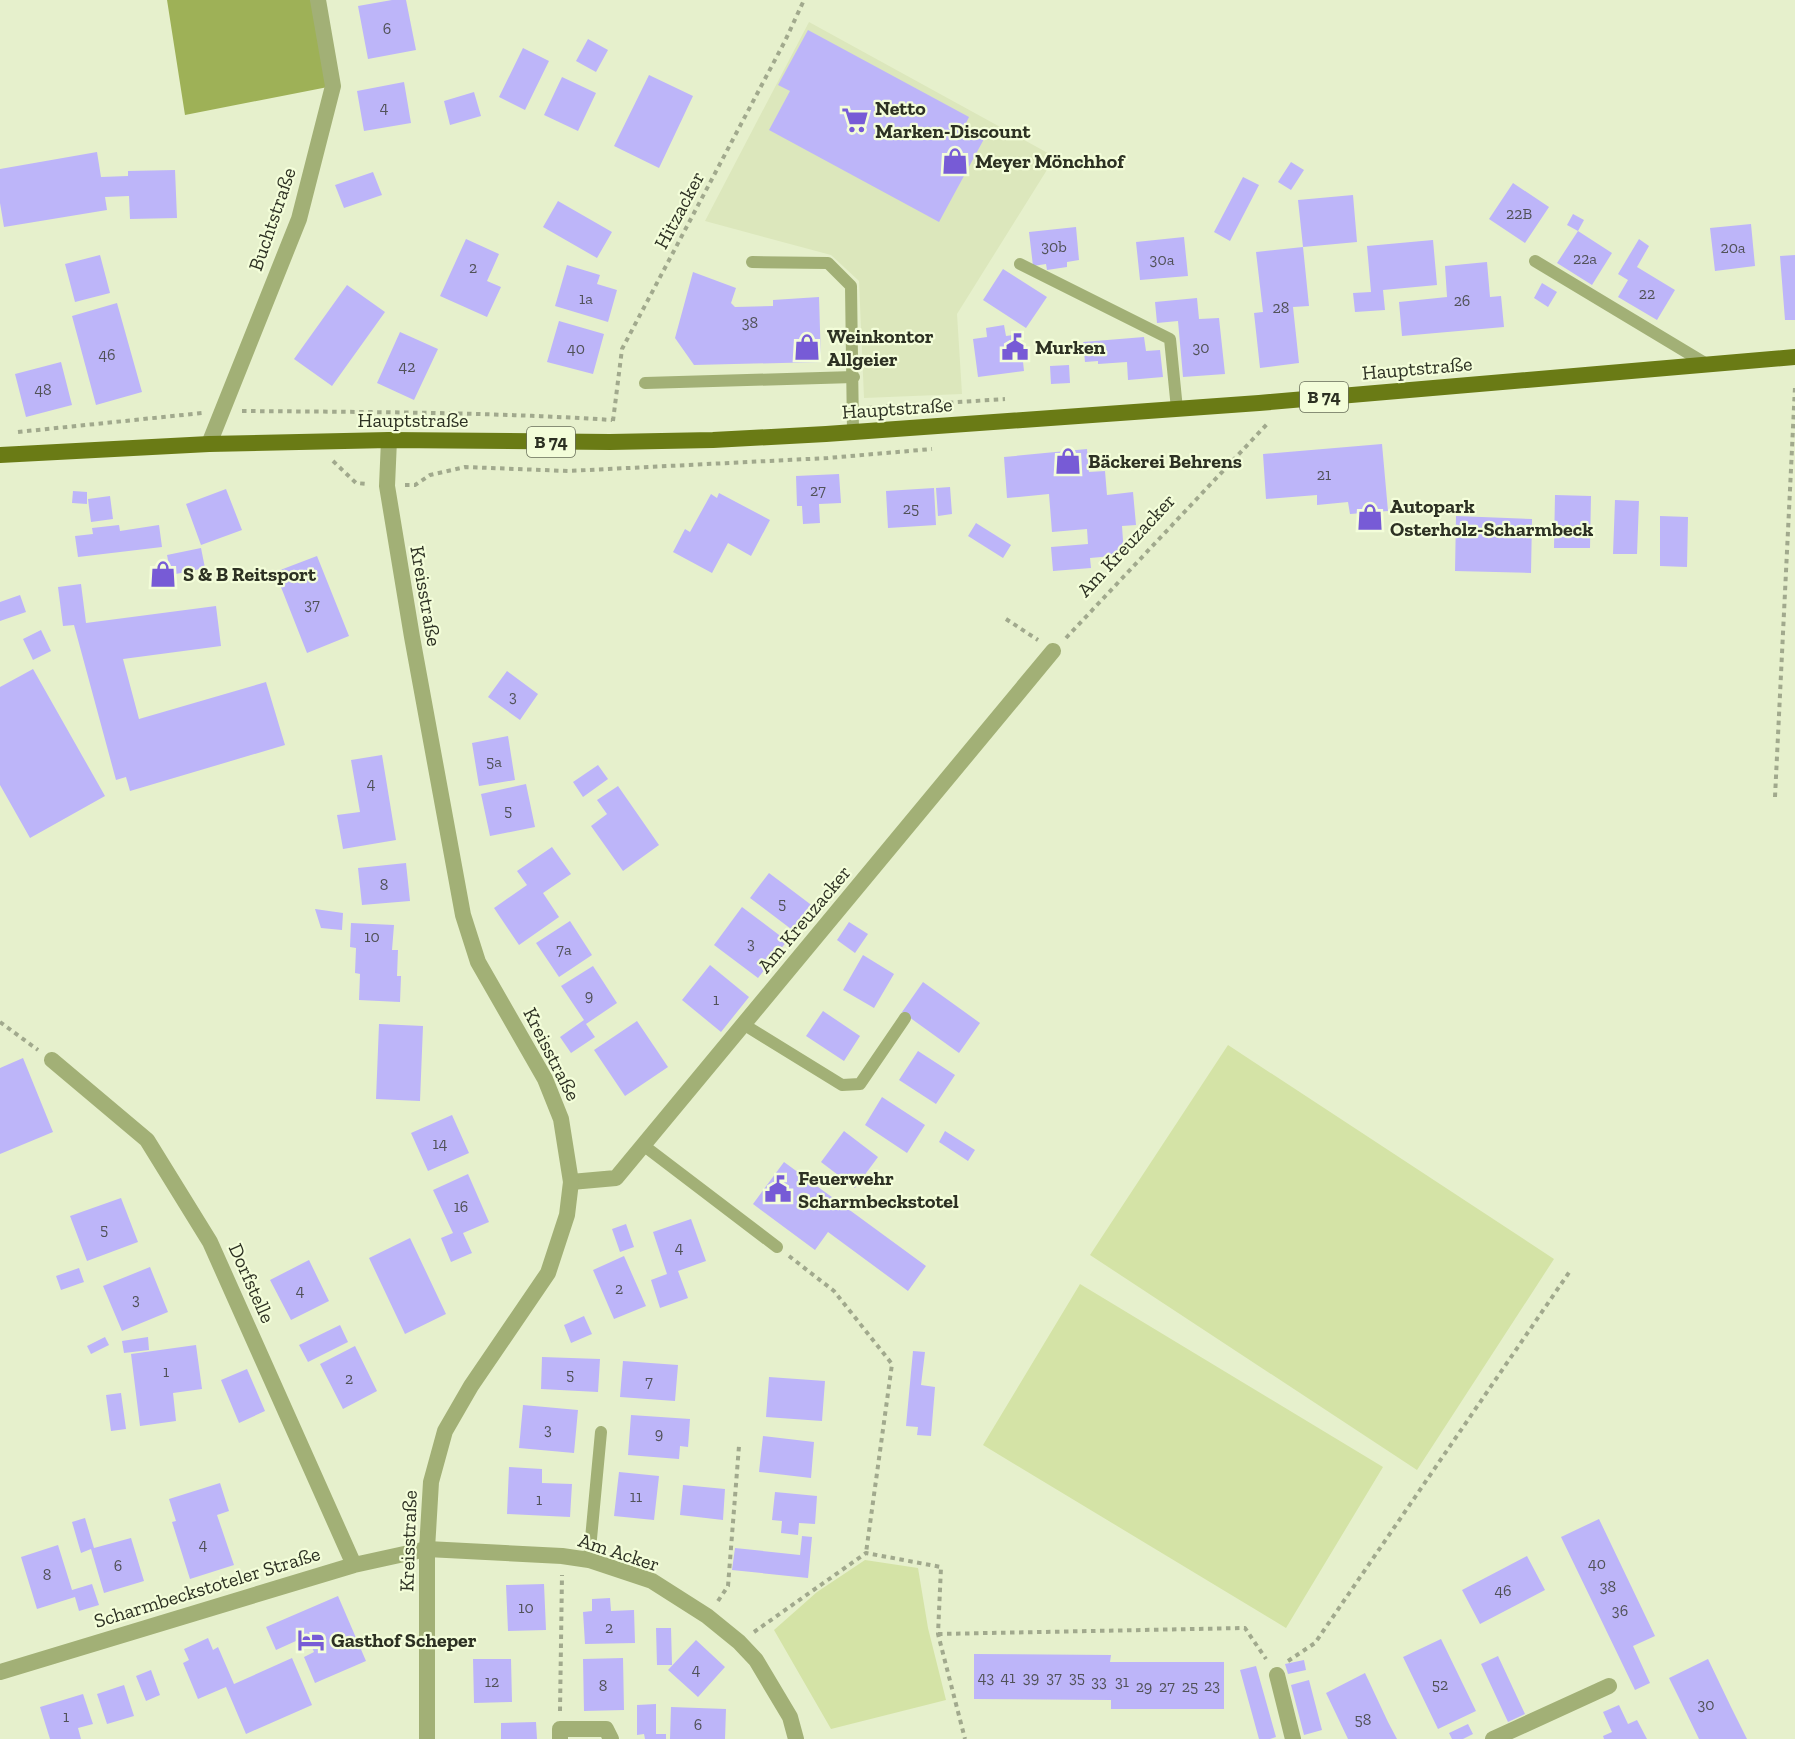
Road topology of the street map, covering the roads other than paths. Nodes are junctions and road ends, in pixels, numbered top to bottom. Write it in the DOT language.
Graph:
graph roads {
  1 [pos="318,0"];
  2 [pos="1535,261"];
  3 [pos="752,262"];
  4 [pos="1020,264"];
  5 [pos="1795,357"];
  6 [pos="1707,364"];
  7 [pos="854,377"];
  8 [pos="645,383"];
  9 [pos="1177,409"];
  10 [pos="853,432"];
  11 [pos="389,440"];
  12 [pos="209,444"];
  13 [pos="0,455"];
  14 [pos="1053,651"];
  15 [pos="905,1018"];
  16 [pos="743,1024"];
  17 [pos="52,1060"];
  18 [pos="643,1145"];
  19 [pos="571,1182"];
  20 [pos="777,1247"];
  21 [pos="601,1432"];
  22 [pos="427,1549"];
  23 [pos="589,1560"];
  24 [pos="354,1565"];
  25 [pos="0,1672"];
  26 [pos="1276,1675"];
  27 [pos="1609,1686"];
  28 [pos="560,1734"];
  29 [pos="427,1739"];
  30 [pos="611,1739"];
  31 [pos="796,1739"];
  32 [pos="1293,1739"];
  33 [pos="1493,1739"];
  1 -- 12 [label="street, Buchtstraße"];
  2 -- 6 [label="lane"];
  3 -- 7 [label="lane"];
  4 -- 9 [label="lane"];
  5 -- 6 [label="main road, Hauptstraße / B 74"];
  6 -- 9 [label="main road, Hauptstraße / B 74"];
  7 -- 8 [label="lane"];
  7 -- 10 [label="lane"];
  9 -- 10 [label="main road, Hauptstraße / B 74"];
  10 -- 11 [label="main road, Hauptstraße / B 74"];
  11 -- 12 [label="main road, Hauptstraße / B 74"];
  11 -- 19 [label="street, Kreisstraße"];
  12 -- 13 [label="main road, Hauptstraße / B 74"];
  14 -- 16 [label="street, Am Kreuzacker"];
  15 -- 16 [label="lane"];
  16 -- 18 [label="street, Am Kreuzacker"];
  17 -- 24 [label="street, Dorfstelle"];
  18 -- 19 [label="street, Am Kreuzacker"];
  18 -- 20 [label="lane"];
  19 -- 22 [label="street, Kreisstraße"];
  21 -- 23 [label="lane"];
  22 -- 23 [label="street, Am Acker"];
  22 -- 24 [label="street, Scharmbeckstoteler Straße"];
  22 -- 29 [label="street, Kreisstraße"];
  23 -- 31 [label="street, Am Acker"];
  24 -- 25 [label="street, Scharmbeckstoteler Straße"];
  26 -- 32 [label="street"];
  27 -- 33 [label="street"];
  28 -- 30 [label="street"];
}
